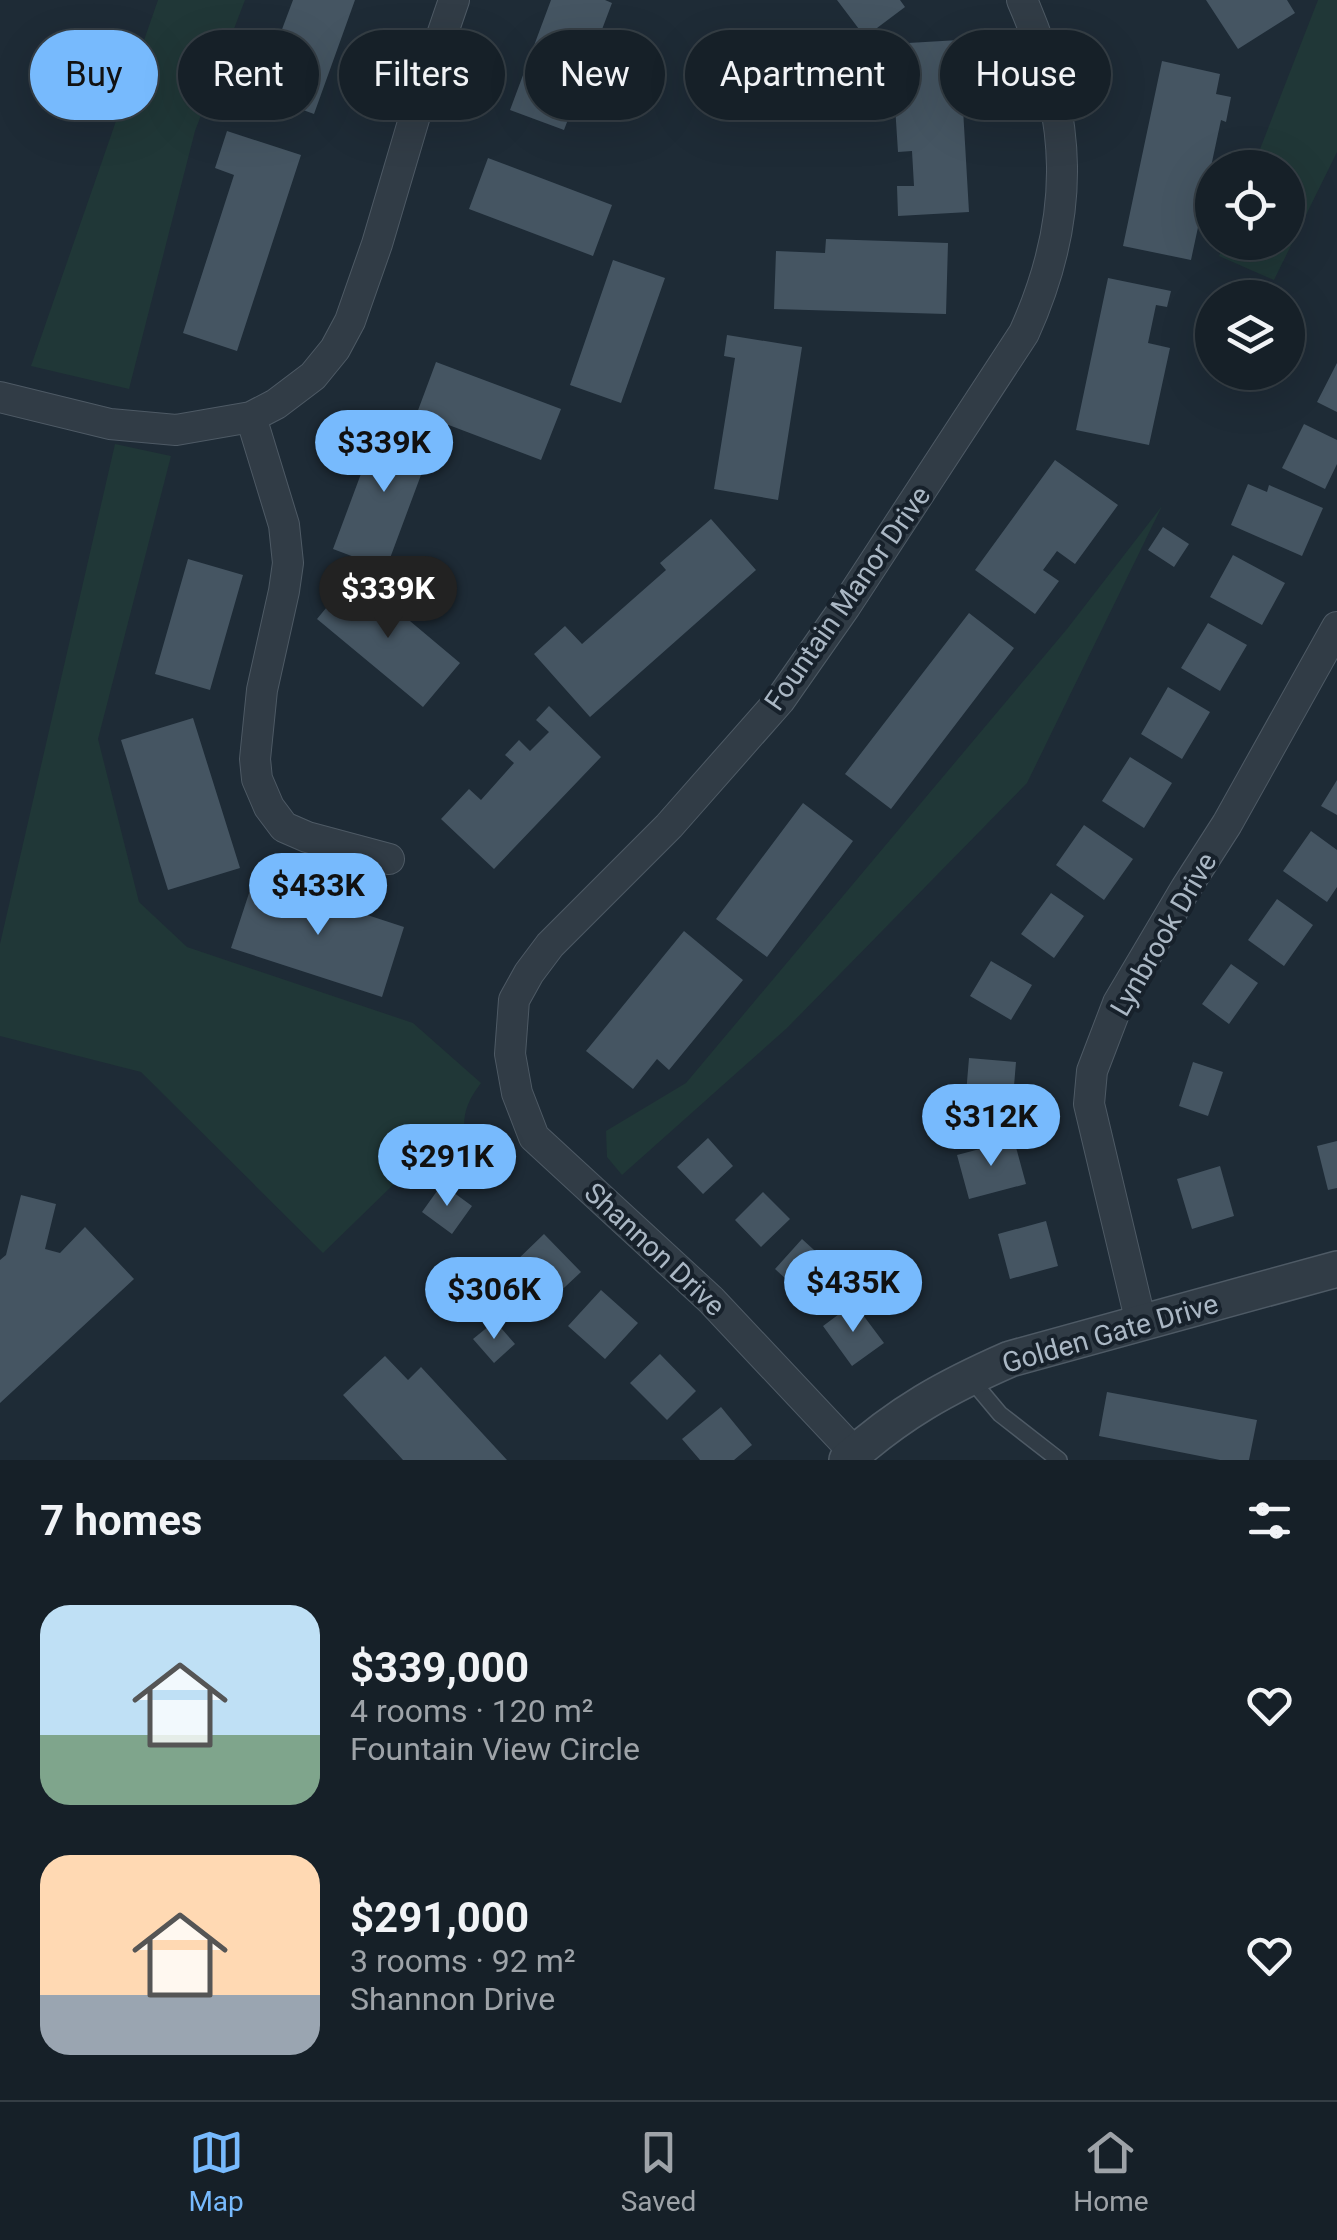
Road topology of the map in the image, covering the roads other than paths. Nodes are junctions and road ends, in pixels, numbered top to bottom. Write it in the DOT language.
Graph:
graph roads {
  1 [pos="454,0"];
  2 [pos="1022,0"];
  3 [pos="0,397"];
  4 [pos="251,416"];
  5 [pos="1337,627"];
  6 [pos="390,859"];
  7 [pos="534,1136"];
  8 [pos="1337,1269"];
  9 [pos="1141,1322"];
  10 [pos="969,1376"];
  11 [pos="851,1456"];
  12 [pos="1056,1459"];
  1 -- 4 [label="street"];
  2 -- 7 [label="street, Fountain Manor Drive"];
  3 -- 4 [label="street"];
  4 -- 6 [label="street"];
  5 -- 9 [label="street, Lynbrook Drive"];
  7 -- 11 [label="street, Shannon Drive"];
  8 -- 9 [label="street, Golden Gate Drive"];
  9 -- 10 [label="street, Golden Gate Drive"];
  10 -- 11 [label="street, Golden Gate Drive"];
  10 -- 12 [label="lane"];
}
